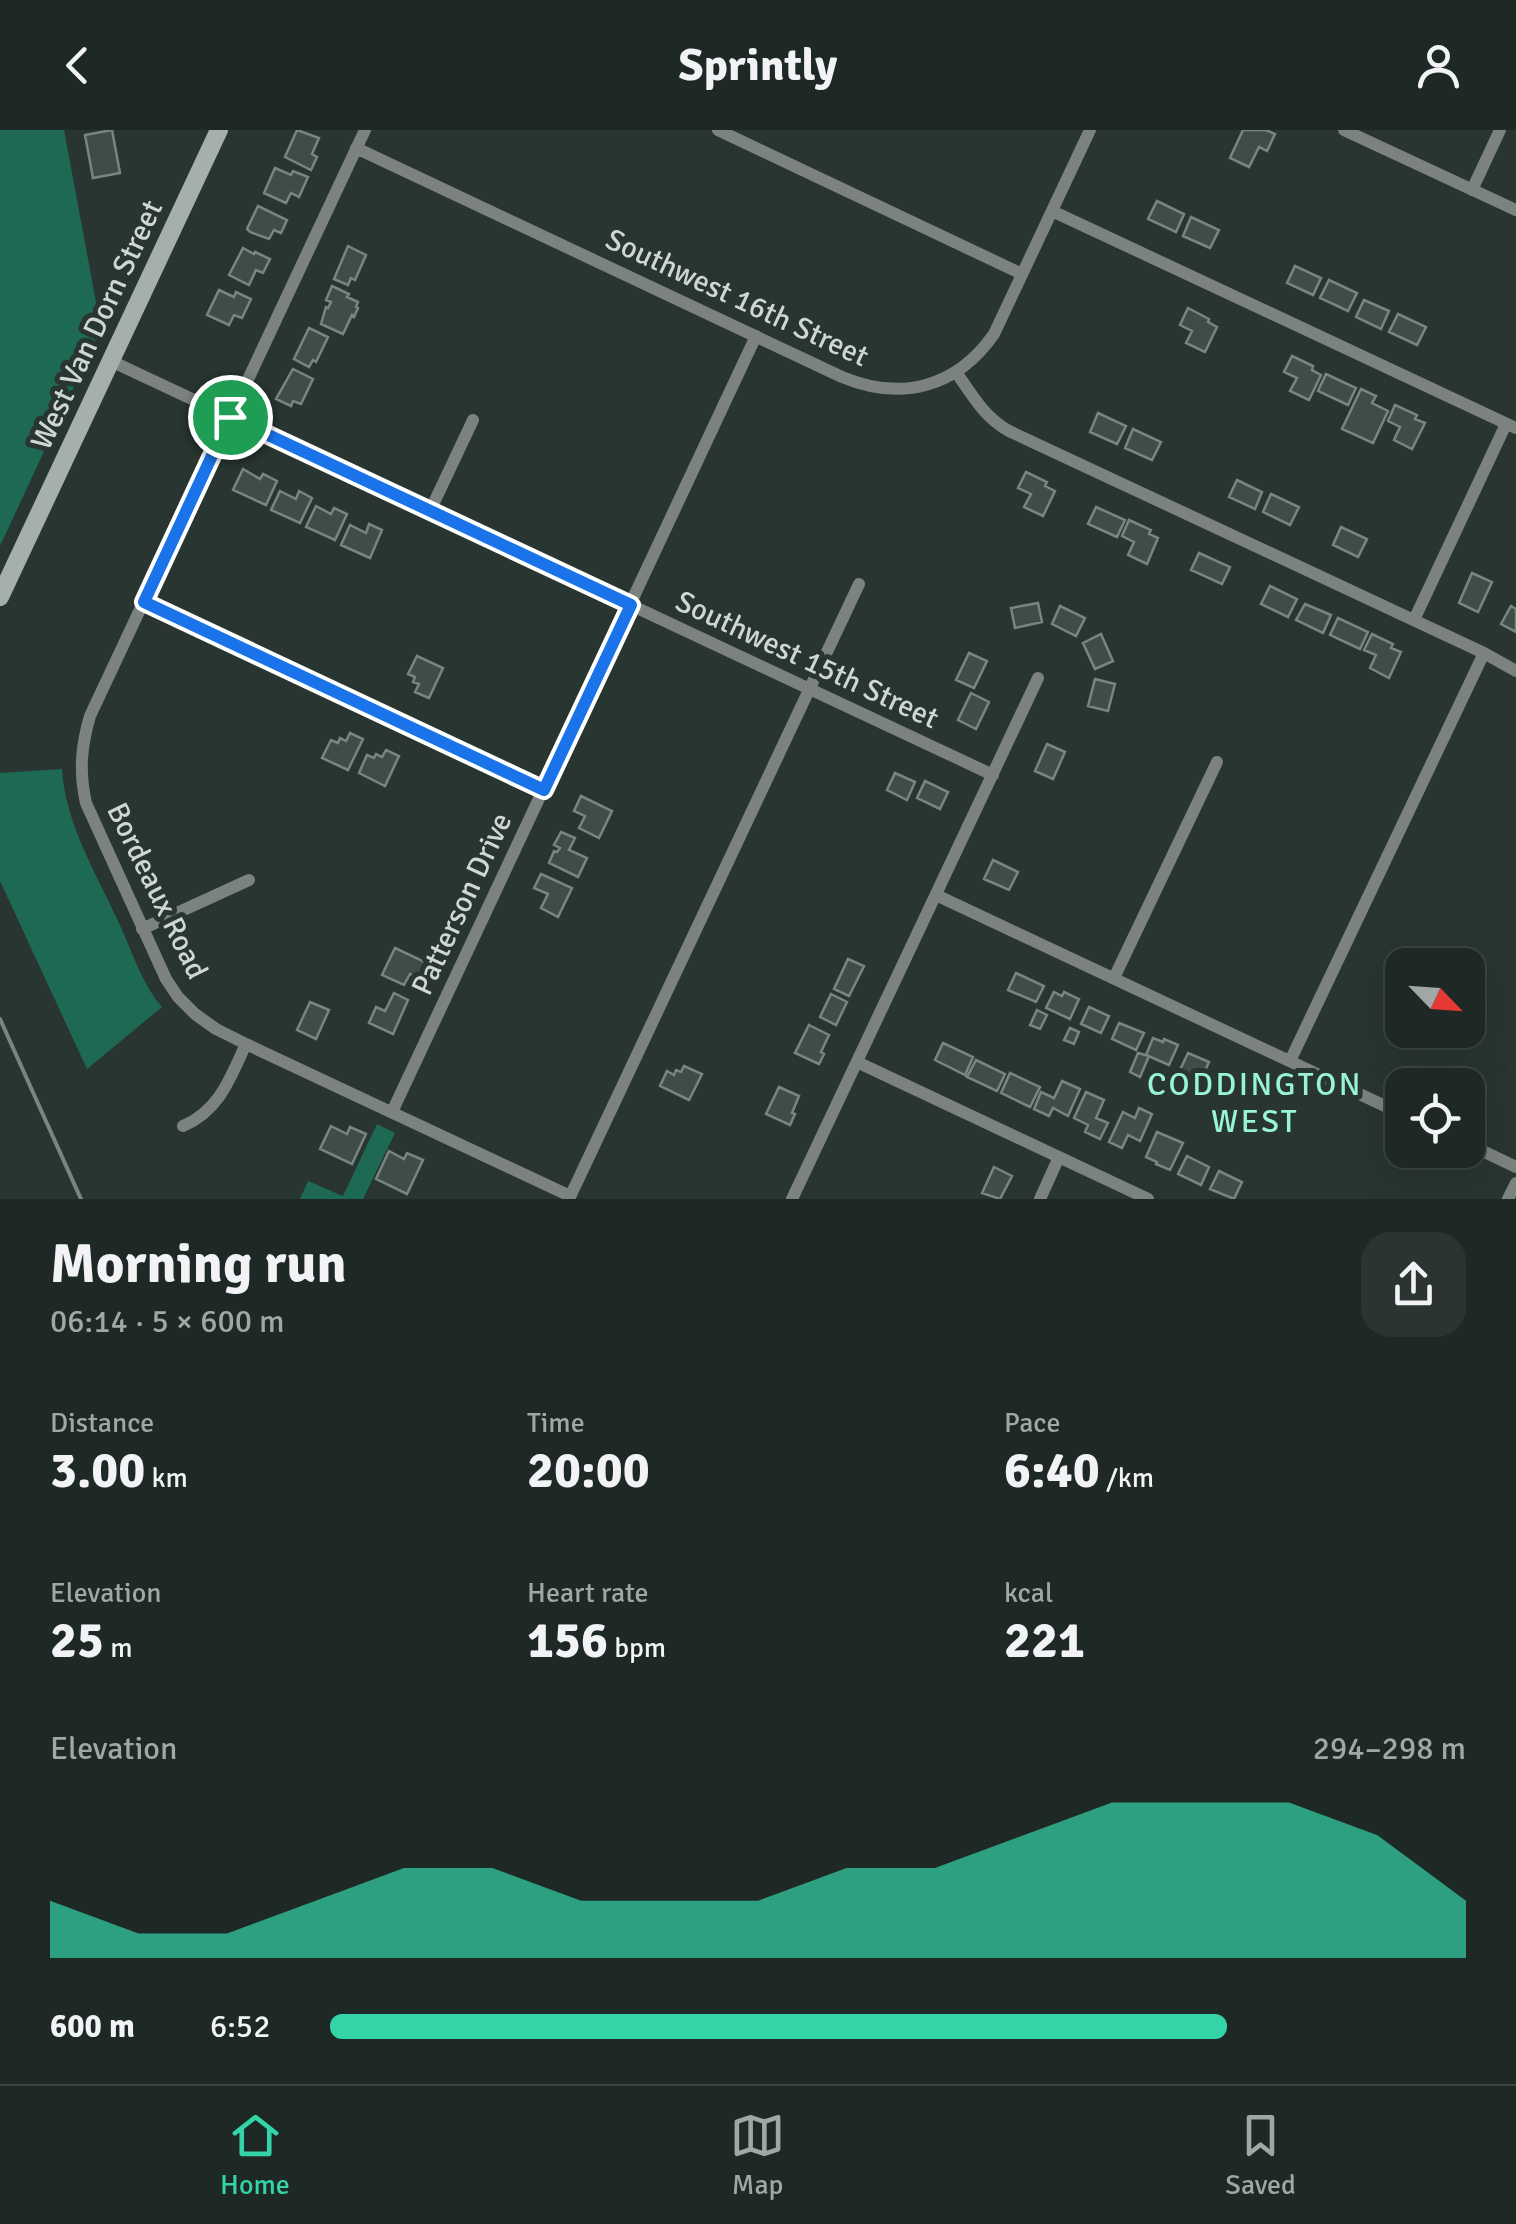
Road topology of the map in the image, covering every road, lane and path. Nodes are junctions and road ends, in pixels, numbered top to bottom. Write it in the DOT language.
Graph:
graph roads {
  1 [pos="219,130"];
  2 [pos="365,130"];
  3 [pos="718,130"];
  4 [pos="1090,130"];
  5 [pos="1344,130"];
  6 [pos="1500,130"];
  7 [pos="356,148"];
  8 [pos="1472,190"];
  9 [pos="1516,210"];
  10 [pos="1052,212"];
  11 [pos="1022,274"];
  12 [pos="756,336"];
  13 [pos="111,361"];
  14 [pos="956,372"];
  15 [pos="230,417"];
  16 [pos="474,420"];
  17 [pos="1511,426"];
  18 [pos="430,511"];
  19 [pos="858,584"];
  20 [pos="0,597"];
  21 [pos="144,602"];
  22 [pos="631,605"];
  23 [pos="1414,620"];
  24 [pos="1484,653"];
  25 [pos="1516,670"];
  26 [pos="1038,678"];
  27 [pos="809,688"];
  28 [pos="1217,762"];
  29 [pos="993,775"];
  30 [pos="544,790"];
  31 [pos="250,880"];
  32 [pos="936,895"];
  33 [pos="142,929"];
  34 [pos="1114,978"];
  35 [pos="246,1044"];
  36 [pos="1290,1061"];
  37 [pos="857,1062"];
  38 [pos="1385,1106"];
  39 [pos="392,1112"];
  40 [pos="183,1126"];
  41 [pos="1485,1152"];
  42 [pos="1059,1158"];
  43 [pos="1516,1167"];
  44 [pos="1516,1183"];
  45 [pos="569,1198"];
  46 [pos="792,1199"];
  47 [pos="1040,1199"];
  48 [pos="1148,1199"];
  49 [pos="1508,1199"];
  1 -- 13 [label="main road, West Van Dorn Street"];
  2 -- 7 [label="street, Bordeaux Road"];
  3 -- 11 [label="street"];
  4 -- 10 [label="street"];
  5 -- 8 [label="street"];
  6 -- 8 [label="street"];
  7 -- 12 [label="street, Southwest 16th Street"];
  7 -- 15 [label="street, Bordeaux Road"];
  8 -- 9 [label="street"];
  10 -- 11 [label="street"];
  10 -- 17 [label="street"];
  11 -- 14 [label="street"];
  12 -- 14 [label="street, Southwest 16th Street"];
  12 -- 22 [label="street, Patterson Drive"];
  13 -- 15 [label="street, Southwest 15th Street"];
  13 -- 20 [label="main road, West Van Dorn Street"];
  14 -- 23 [label="street"];
  15 -- 18 [label="street, Southwest 15th Street"];
  15 -- 21 [label="street, Bordeaux Road"];
  16 -- 18 [label="street"];
  17 -- 23 [label="street"];
  18 -- 22 [label="street, Southwest 15th Street"];
  19 -- 27 [label="street"];
  21 -- 30 [label="street"];
  21 -- 33 [label="street, Bordeaux Road"];
  22 -- 27 [label="street, Southwest 15th Street"];
  22 -- 30 [label="street, Patterson Drive"];
  23 -- 24 [label="street"];
  24 -- 25 [label="street"];
  24 -- 36 [label="street"];
  26 -- 29 [label="street"];
  27 -- 29 [label="street, Southwest 15th Street"];
  27 -- 45 [label="street"];
  28 -- 34 [label="street"];
  29 -- 32 [label="street"];
  30 -- 39 [label="street, Patterson Drive"];
  31 -- 33 [label="street"];
  32 -- 34 [label="street"];
  32 -- 37 [label="street"];
  33 -- 35 [label="street, Bordeaux Road"];
  34 -- 36 [label="street"];
  35 -- 39 [label="street, Bordeaux Road"];
  35 -- 40 [label="street"];
  36 -- 38 [label="street"];
  37 -- 42 [label="street"];
  37 -- 46 [label="street"];
  39 -- 45 [label="street, Bordeaux Road"];
  41 -- 43 [label="street"];
  42 -- 47 [label="street"];
  42 -- 48 [label="street"];
  44 -- 49 [label="street"];
}
